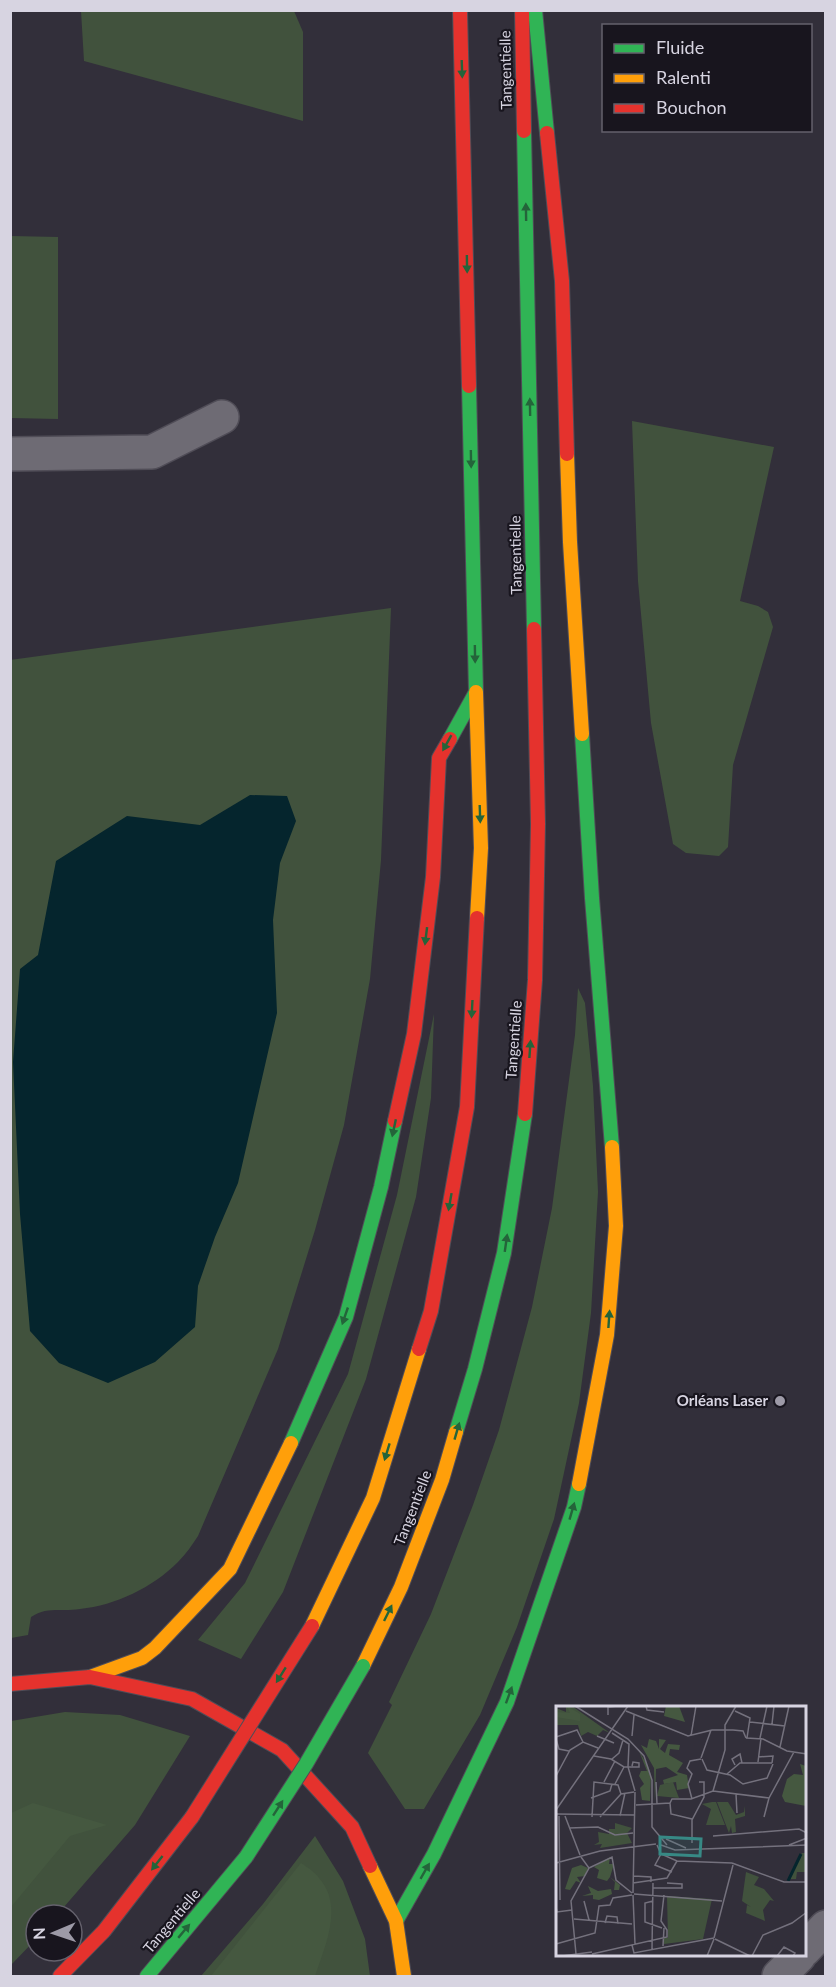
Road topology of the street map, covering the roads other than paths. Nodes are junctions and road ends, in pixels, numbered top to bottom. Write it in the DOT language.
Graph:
graph roads {
  1 [pos="460,10"];
  2 [pos="522,10"];
  3 [pos="535,10"];
  4 [pos="222,417"];
  5 [pos="10,454"];
  6 [pos="476,692"];
  7 [pos="90,1677"];
  8 [pos="10,1684"];
  9 [pos="396,1922"];
  10 [pos="798,1957"];
  11 [pos="60,1977"];
  12 [pos="147,1977"];
  13 [pos="404,1977"];
  14 [pos="779,1977"];
  1 -- 6 [label="main road, one-way"];
  12 -- 2 [label="main road, Tangentielle, one-way, bridge"];
  9 -- 3 [label="main road, one-way"];
  4 -- 5 [label="street"];
  6 -- 7 [label="main road, one-way"];
  6 -- 11 [label="main road, one-way, bridge"];
  7 -- 8 [label="main road"];
  7 -- 9 [label="main road"];
  9 -- 13 [label="main road"];
  10 -- 14 [label="street"];
}
